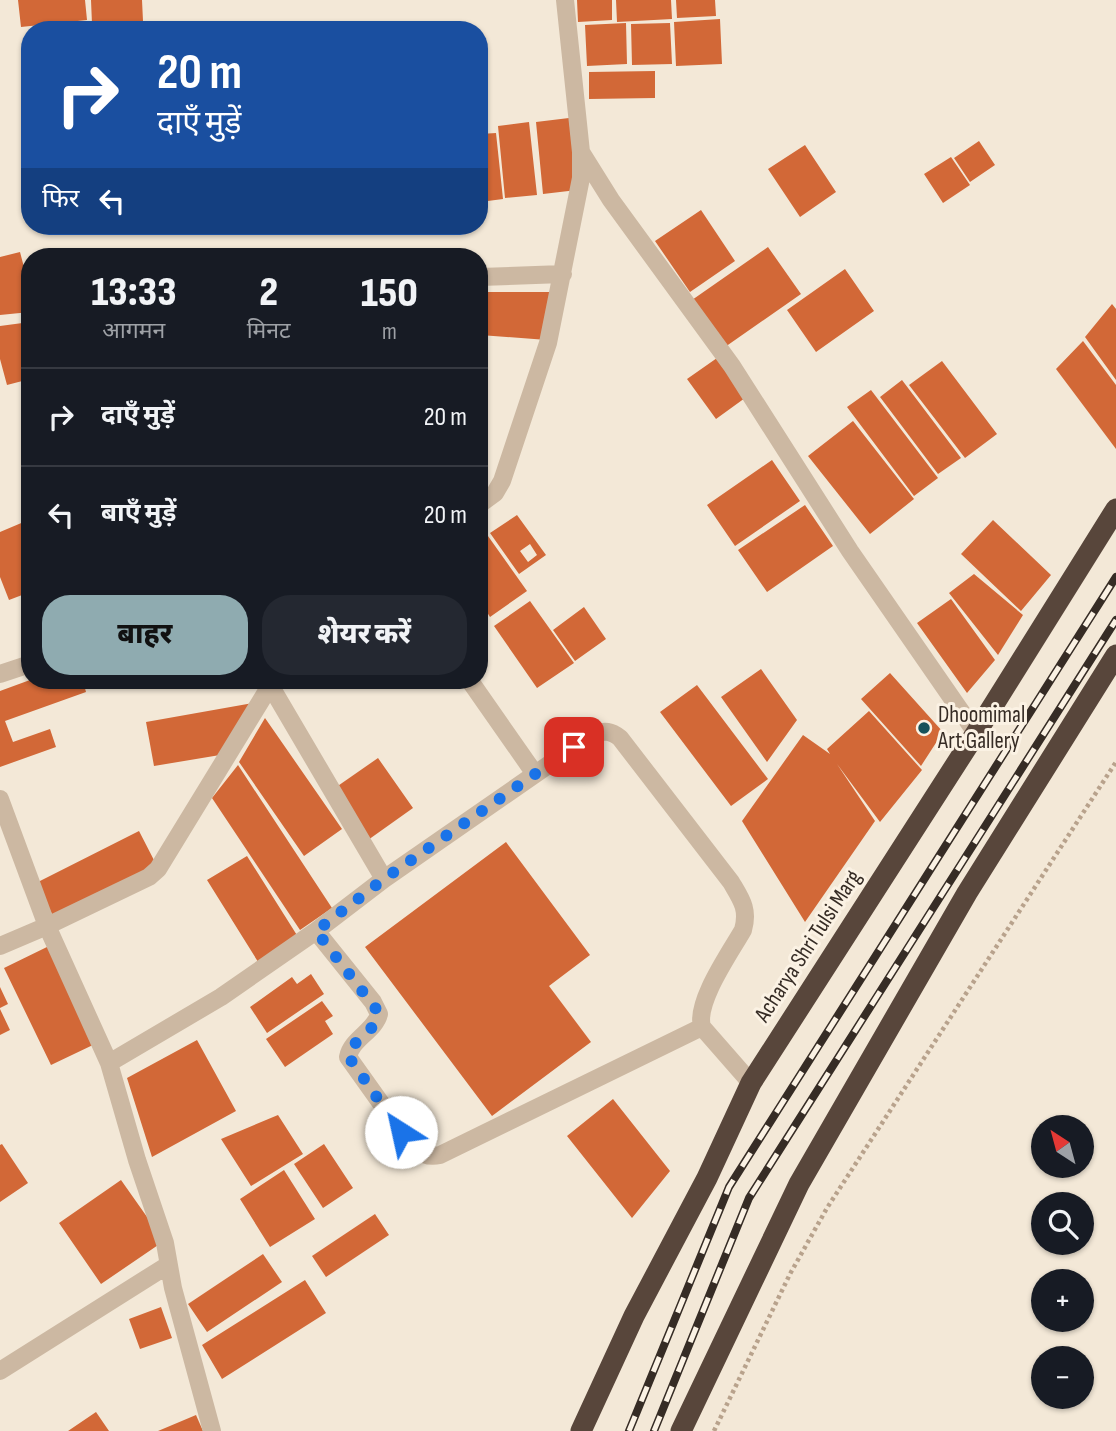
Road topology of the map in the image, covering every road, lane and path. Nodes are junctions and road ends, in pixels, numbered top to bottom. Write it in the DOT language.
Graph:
graph roads {
  1 [pos="565,0"];
  2 [pos="581,152"];
  3 [pos="563,274"];
  4 [pos="488,277"];
  5 [pos="488,498"];
  6 [pos="1116,509"];
  7 [pos="1116,655"];
  8 [pos="21,667"];
  9 [pos="0,674"];
  10 [pos="268,689"];
  11 [pos="275,689"];
  12 [pos="476,689"];
  13 [pos="976,733"];
  14 [pos="1116,762"];
  15 [pos="535,774"];
  16 [pos="0,800"];
  17 [pos="384,879"];
  18 [pos="47,926"];
  19 [pos="316,931"];
  20 [pos="0,946"];
  21 [pos="702,1027"];
  22 [pos="109,1063"];
  23 [pos="751,1083"];
  24 [pos="168,1265"];
  25 [pos="0,1371"];
  26 [pos="212,1431"];
  27 [pos="581,1431"];
  28 [pos="681,1431"];
  29 [pos="714,1431"];
  1 -- 2 [label="street"];
  2 -- 3 [label="street"];
  2 -- 13 [label="street"];
  3 -- 4 [label="street"];
  3 -- 5 [label="street"];
  6 -- 13 [label="highway, Acharya Shri Tulsi Marg"];
  7 -- 28 [label="highway"];
  8 -- 9 [label="street"];
  10 -- 18 [label="street"];
  11 -- 17 [label="street"];
  12 -- 15 [label="street"];
  13 -- 23 [label="highway, Acharya Shri Tulsi Marg"];
  14 -- 29 [label="path"];
  15 -- 17 [label="street"];
  15 -- 21 [label="street"];
  16 -- 18 [label="street"];
  17 -- 19 [label="street"];
  18 -- 20 [label="street"];
  18 -- 22 [label="street"];
  19 -- 21 [label="street"];
  19 -- 22 [label="street"];
  21 -- 23 [label="street"];
  22 -- 24 [label="street"];
  23 -- 27 [label="highway, Acharya Shri Tulsi Marg"];
  24 -- 25 [label="street"];
  24 -- 26 [label="street"];
}
